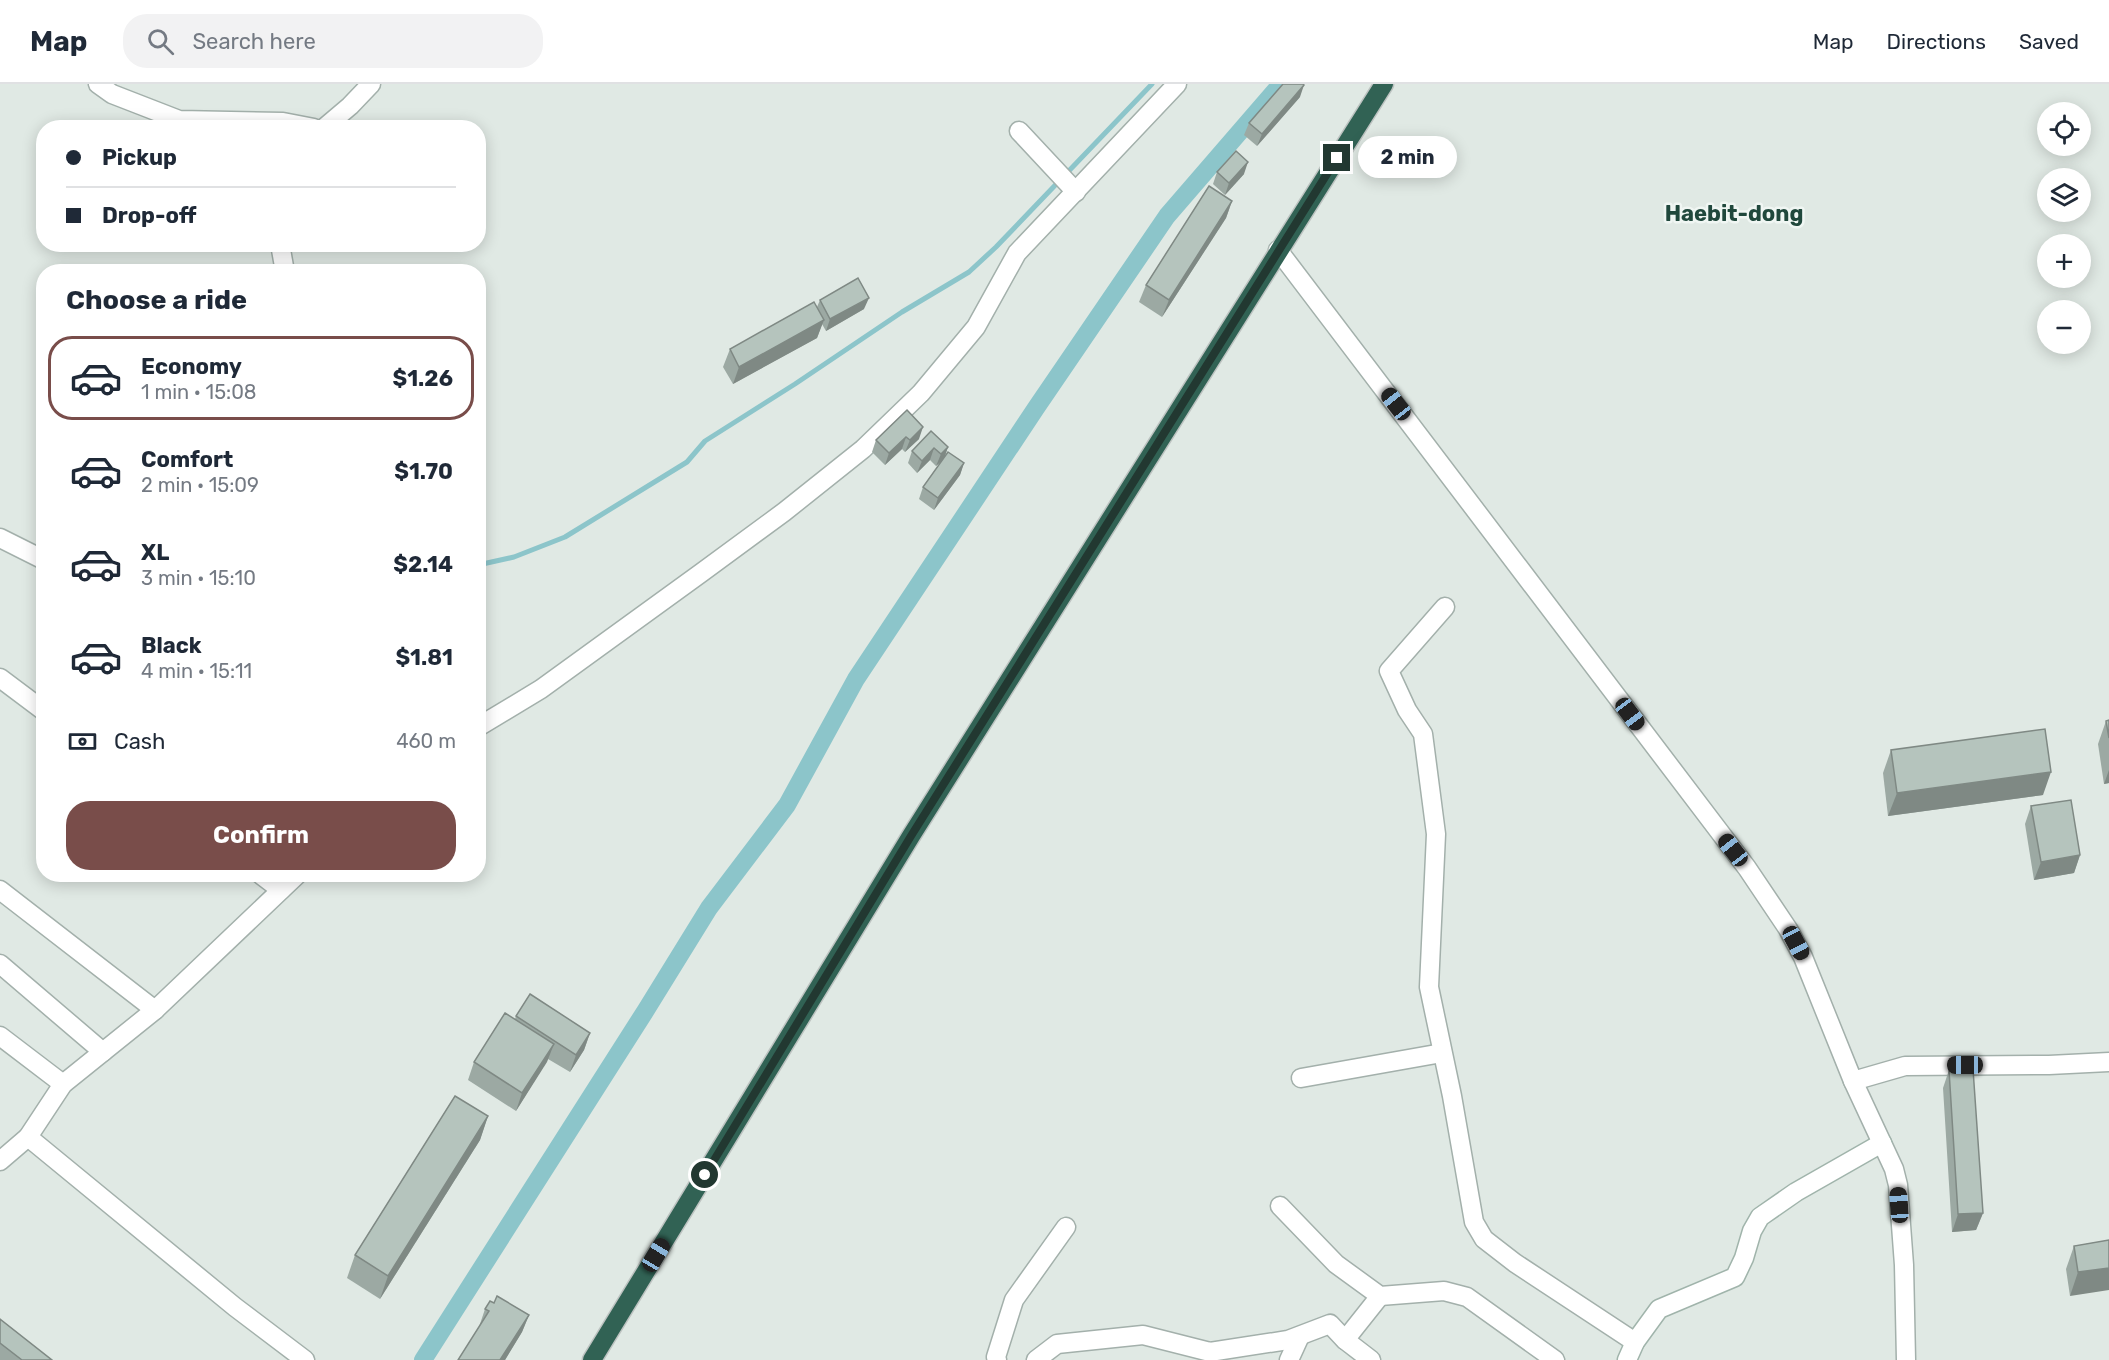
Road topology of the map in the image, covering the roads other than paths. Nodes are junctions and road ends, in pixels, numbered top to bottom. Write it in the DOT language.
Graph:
graph roads {
  1 [pos="98,84"];
  2 [pos="371,84"];
  3 [pos="1177,84"];
  4 [pos="1383,84"];
  5 [pos="179,120"];
  6 [pos="333,120"];
  7 [pos="1019,131"];
  8 [pos="1074,189"];
  9 [pos="1278,250"];
  10 [pos="0,538"];
  11 [pos="36,556"];
  12 [pos="1445,607"];
  13 [pos="0,678"];
  14 [pos="36,705"];
  15 [pos="486,723"];
  16 [pos="270,882"];
  17 [pos="290,882"];
  18 [pos="0,890"];
  19 [pos="281,890"];
  20 [pos="0,964"];
  21 [pos="155,1010"];
  22 [pos="0,1036"];
  23 [pos="103,1052"];
  24 [pos="1442,1053"];
  25 [pos="2109,1062"];
  26 [pos="1301,1078"];
  27 [pos="1853,1081"];
  28 [pos="63,1084"];
  29 [pos="28,1137"];
  30 [pos="1882,1143"];
  31 [pos="0,1161"];
  32 [pos="1280,1206"];
  33 [pos="1066,1227"];
  34 [pos="1380,1296"];
  35 [pos="1300,1336"];
  36 [pos="1345,1340"];
  37 [pos="1635,1342"];
  38 [pos="305,1360"];
  39 [pos="592,1360"];
  40 [pos="997,1360"];
  41 [pos="1036,1360"];
  42 [pos="1289,1360"];
  43 [pos="1371,1360"];
  44 [pos="1555,1360"];
  45 [pos="1627,1360"];
  46 [pos="1906,1360"];
  1 -- 5 [label="street"];
  2 -- 6 [label="street"];
  3 -- 8 [label="street"];
  4 -- 9 [label="highway"];
  7 -- 8 [label="street"];
  8 -- 15 [label="street"];
  9 -- 27 [label="street"];
  9 -- 39 [label="highway"];
  10 -- 11 [label="street"];
  12 -- 24 [label="street"];
  13 -- 14 [label="street"];
  16 -- 19 [label="street"];
  17 -- 19 [label="street"];
  18 -- 21 [label="street"];
  19 -- 21 [label="street"];
  20 -- 23 [label="street"];
  21 -- 23 [label="street"];
  22 -- 28 [label="street"];
  23 -- 28 [label="street"];
  24 -- 26 [label="street"];
  24 -- 37 [label="street"];
  25 -- 27 [label="street"];
  27 -- 30 [label="street"];
  28 -- 29 [label="street"];
  29 -- 31 [label="street"];
  29 -- 38 [label="street"];
  30 -- 37 [label="street"];
  30 -- 46 [label="street"];
  32 -- 34 [label="street"];
  33 -- 40 [label="street"];
  34 -- 36 [label="street"];
  34 -- 44 [label="street"];
  35 -- 36 [label="street"];
  35 -- 41 [label="street"];
  35 -- 42 [label="street"];
  36 -- 43 [label="street"];
  37 -- 45 [label="street"];
}
